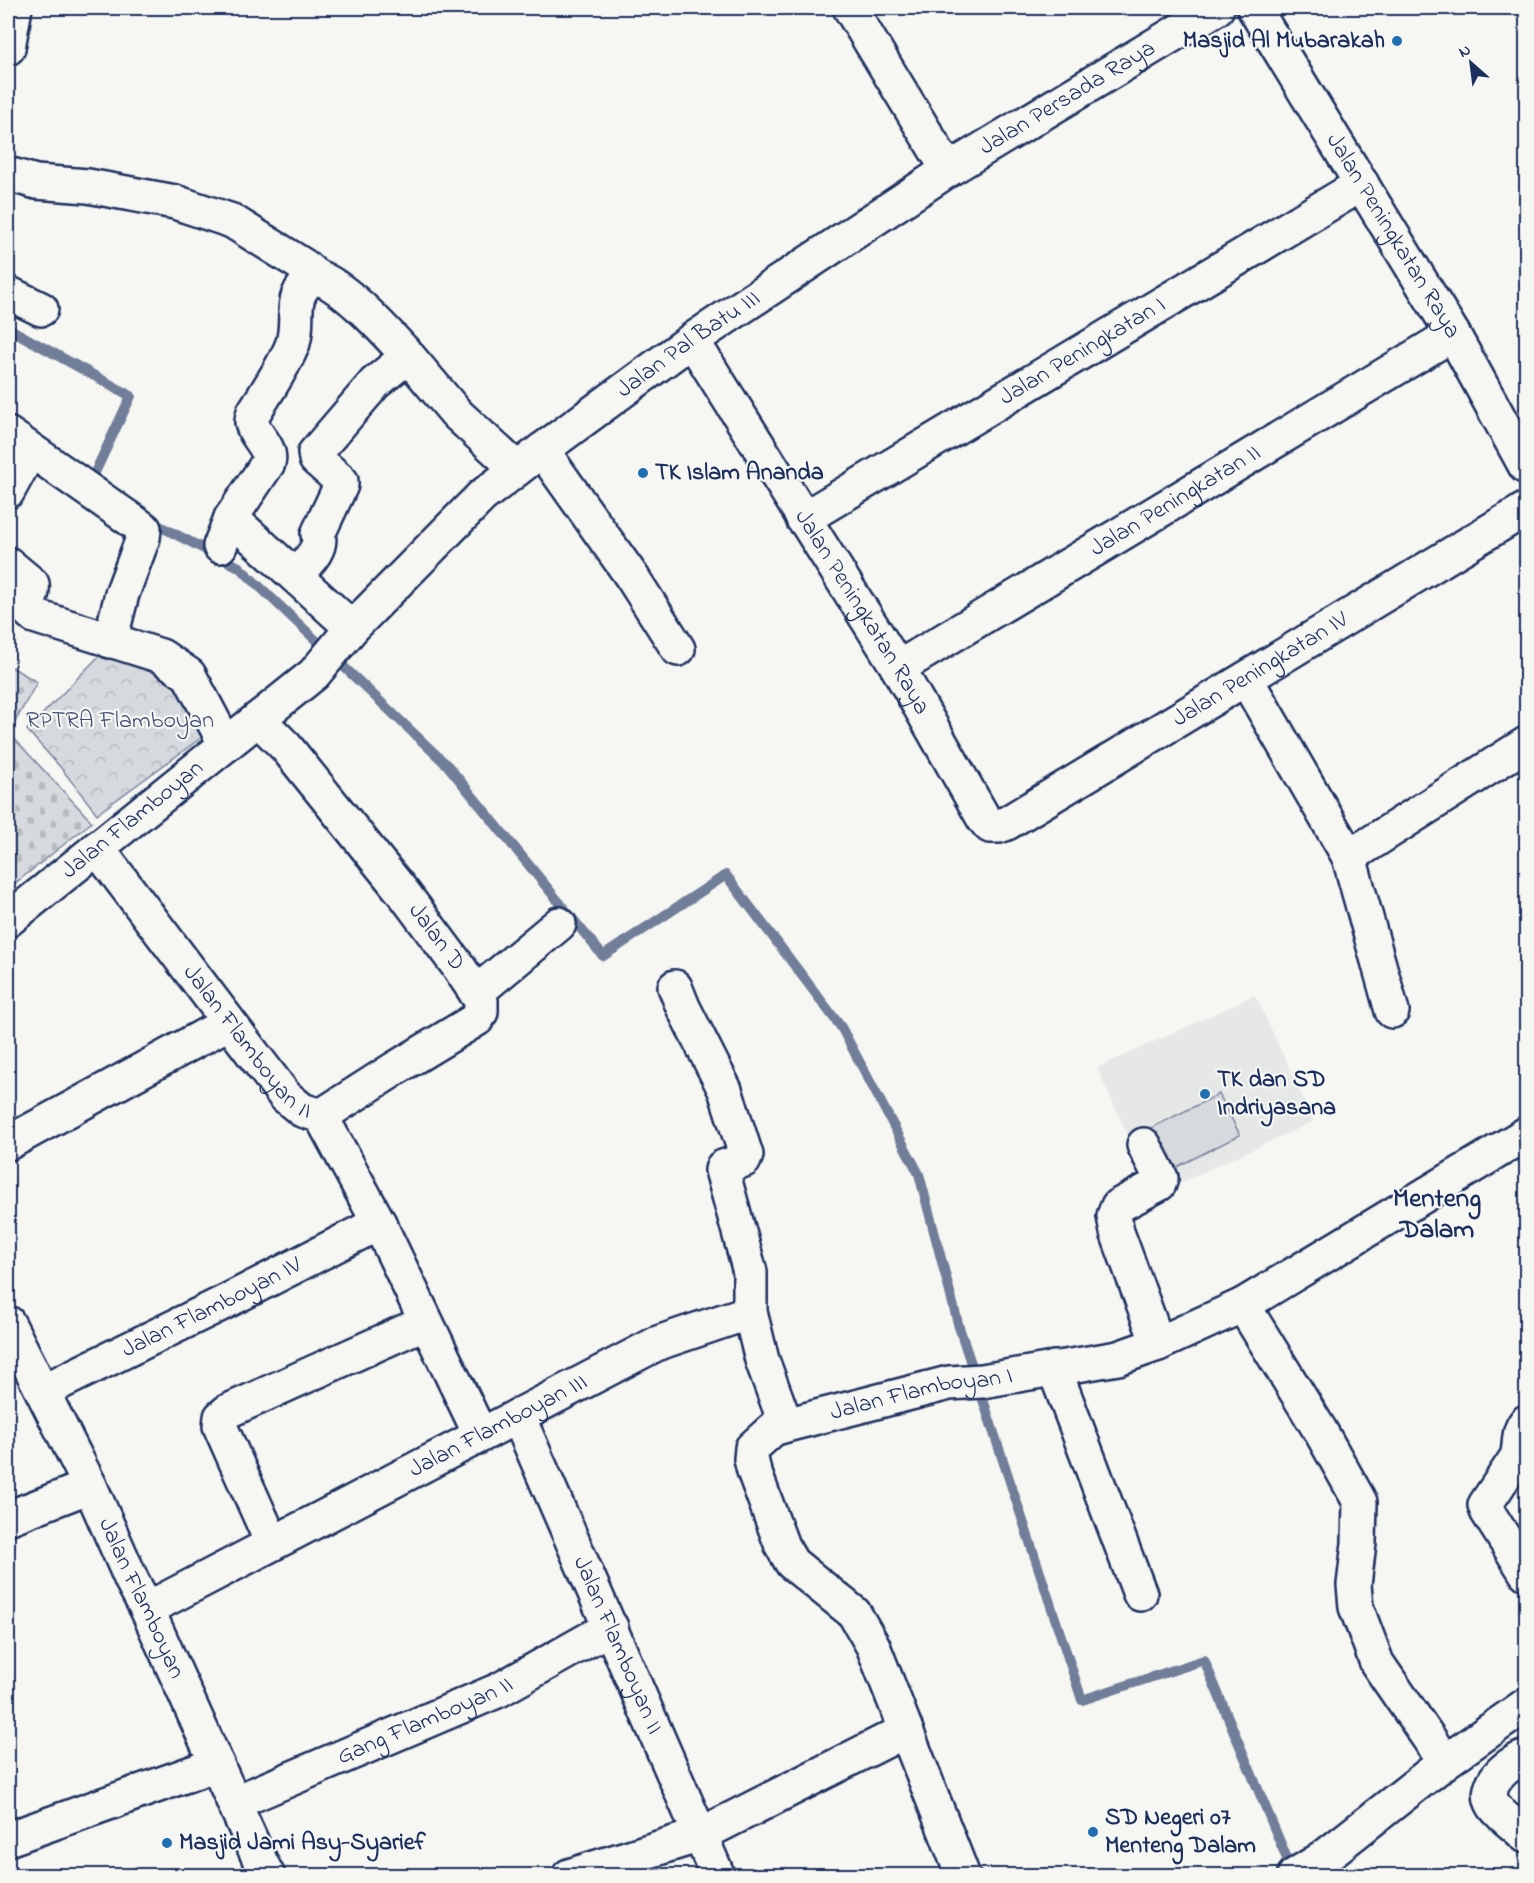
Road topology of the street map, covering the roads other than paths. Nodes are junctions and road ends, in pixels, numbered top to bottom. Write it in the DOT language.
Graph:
graph roads {
  1 [pos="15,8"];
  2 [pos="1217,8"];
  3 [pos="1254,8"];
  4 [pos="863,12"];
  5 [pos="8,48"];
  6 [pos="948,170"];
  7 [pos="8,174"];
  8 [pos="1362,184"];
  9 [pos="315,276"];
  10 [pos="8,292"];
  11 [pos="41,309"];
  12 [pos="1453,334"];
  13 [pos="692,340"];
  14 [pos="408,356"];
  15 [pos="17,441"];
  16 [pos="529,459"];
  17 [pos="1527,466"];
  18 [pos="8,491"];
  19 [pos="1527,508"];
  20 [pos="803,519"];
  21 [pos="8,564"];
  22 [pos="295,576"];
  23 [pos="346,636"];
  24 [pos="110,641"];
  25 [pos="678,649"];
  26 [pos="898,668"];
  27 [pos="314,674"];
  28 [pos="1246,679"];
  29 [pos="258,720"];
  30 [pos="1527,744"];
  31 [pos="226,745"];
  32 [pos="990,826"];
  33 [pos="97,848"];
  34 [pos="1349,857"];
  35 [pos="8,920"];
  36 [pos="559,924"];
  37 [pos="675,987"];
  38 [pos="476,993"];
  39 [pos="1392,1011"];
  40 [pos="228,1023"];
  41 [pos="321,1116"];
  42 [pos="1527,1134"];
  43 [pos="8,1143"];
  44 [pos="1144,1146"];
  45 [pos="379,1223"];
  46 [pos="1243,1305"];
  47 [pos="750,1312"];
  48 [pos="426,1322"];
  49 [pos="8,1323"];
  50 [pos="1158,1344"];
  51 [pos="16,1363"];
  52 [pos="1054,1368"];
  53 [pos="43,1391"];
  54 [pos="518,1416"];
  55 [pos="1527,1422"];
  56 [pos="786,1425"];
  57 [pos="480,1434"];
  58 [pos="90,1485"];
  59 [pos="8,1518"];
  60 [pos="272,1543"];
  61 [pos="1527,1573"];
  62 [pos="1140,1594"];
  63 [pos="147,1608"];
  64 [pos="611,1627"];
  65 [pos="1527,1705"];
  66 [pos="905,1731"];
  67 [pos="1527,1757"];
  68 [pos="1445,1762"];
  69 [pos="217,1764"];
  70 [pos="234,1803"];
  71 [pos="700,1835"];
  72 [pos="1527,1836"];
  73 [pos="8,1839"];
  74 [pos="257,1872"];
  75 [pos="569,1875"];
  76 [pos="718,1875"];
  77 [pos="963,1875"];
  78 [pos="1294,1875"];
  1 -- 5 [label="street"];
  2 -- 6 [label="street, Jalan Persada Raya"];
  3 -- 8 [label="street, Jalan Peningkatan Raya"];
  4 -- 6 [label="street"];
  6 -- 13 [label="street, Jalan Pal Batu III"];
  7 -- 9 [label="street"];
  8 -- 12 [label="street, Jalan Peningkatan Raya"];
  8 -- 20 [label="street, Jalan Peningkatan I"];
  9 -- 14 [label="street"];
  9 -- 22 [label="street"];
  10 -- 11 [label="street"];
  12 -- 17 [label="street, Jalan Peningkatan Raya"];
  12 -- 26 [label="street, Jalan Peningkatan II"];
  13 -- 16 [label="street, Jalan Pal Batu III"];
  13 -- 20 [label="street, Jalan Peningkatan Raya"];
  14 -- 16 [label="street"];
  14 -- 22 [label="street"];
  15 -- 18 [label="street"];
  15 -- 24 [label="street"];
  16 -- 23 [label="street, Jalan Pal Batu III"];
  16 -- 25 [label="street"];
  19 -- 28 [label="street, Jalan Peningkatan IV"];
  20 -- 26 [label="street, Jalan Peningkatan Raya"];
  21 -- 24 [label="street"];
  22 -- 23 [label="street"];
  23 -- 27 [label="street, Jalan Pal Batu III"];
  24 -- 31 [label="street"];
  26 -- 32 [label="street, Jalan Peningkatan Raya"];
  27 -- 29 [label="street, Jalan Flamboyan"];
  28 -- 32 [label="street, Jalan Peningkatan IV"];
  28 -- 34 [label="street"];
  29 -- 31 [label="street, Jalan Flamboyan"];
  29 -- 38 [label="street, Jalan D"];
  30 -- 34 [label="street"];
  31 -- 33 [label="street, Jalan Flamboyan"];
  33 -- 35 [label="street, Jalan Flamboyan"];
  33 -- 40 [label="street, Jalan Flamboyan II"];
  34 -- 39 [label="street"];
  36 -- 38 [label="street"];
  37 -- 47 [label="street"];
  38 -- 41 [label="street, Jalan D"];
  40 -- 41 [label="street, Jalan Flamboyan II"];
  40 -- 43 [label="street"];
  41 -- 45 [label="street, Jalan Flamboyan II"];
  42 -- 46 [label="street, Jalan Flamboyan I"];
  44 -- 50 [label="street"];
  45 -- 48 [label="street, Jalan Flamboyan II"];
  45 -- 53 [label="street, Jalan Flamboyan IV"];
  46 -- 50 [label="street, Jalan Flamboyan I"];
  46 -- 68 [label="street"];
  47 -- 54 [label="street, Jalan Flamboyan III"];
  47 -- 56 [label="street"];
  48 -- 57 [label="street, Jalan Flamboyan II"];
  48 -- 60 [label="street"];
  49 -- 51 [label="street, Jalan Flamboyan"];
  50 -- 52 [label="street, Jalan Flamboyan I"];
  51 -- 53 [label="street, Jalan Flamboyan"];
  52 -- 56 [label="street, Jalan Flamboyan I"];
  52 -- 62 [label="street"];
  53 -- 58 [label="street, Jalan Flamboyan"];
  54 -- 57 [label="street, Jalan Flamboyan III"];
  54 -- 64 [label="street, Jalan Flamboyan II"];
  55 -- 61 [label="street"];
  56 -- 66 [label="street, Jalan Flamboyan I"];
  57 -- 60 [label="street, Jalan Flamboyan III"];
  58 -- 59 [label="street"];
  58 -- 63 [label="street, Jalan Flamboyan"];
  60 -- 63 [label="street, Jalan Flamboyan III"];
  63 -- 69 [label="street, Jalan Flamboyan"];
  64 -- 70 [label="street, Gang Flamboyan II"];
  64 -- 71 [label="street, Jalan Flamboyan II"];
  65 -- 68 [label="street"];
  66 -- 71 [label="street"];
  66 -- 77 [label="street, Jalan Flamboyan I"];
  67 -- 72 [label="street"];
  68 -- 78 [label="street"];
  69 -- 70 [label="street, Jalan Flamboyan"];
  69 -- 73 [label="street"];
  70 -- 74 [label="street, Jalan Flamboyan"];
  71 -- 75 [label="street"];
  71 -- 76 [label="street, Jalan Flamboyan II"];
}
